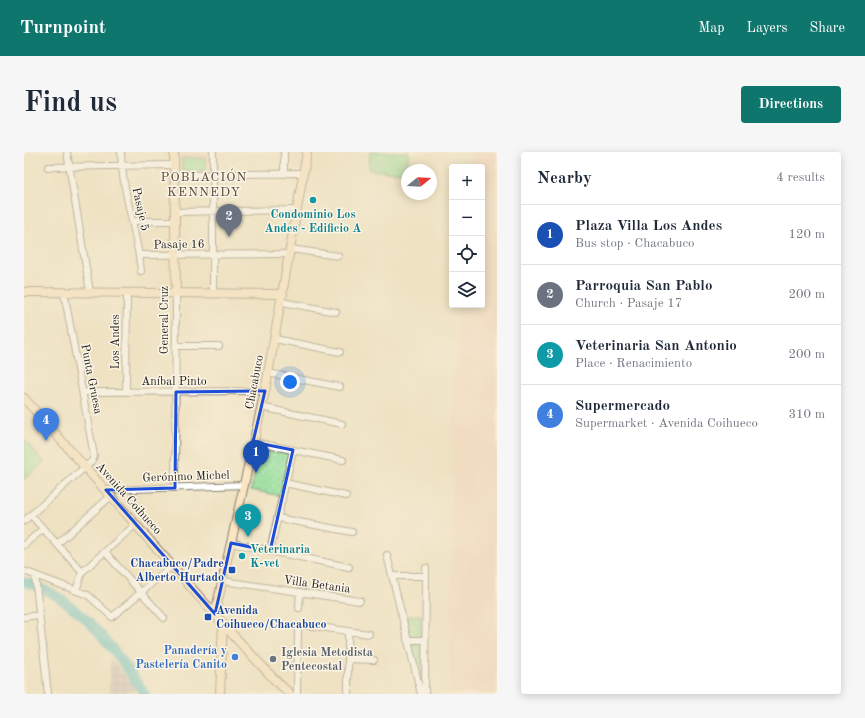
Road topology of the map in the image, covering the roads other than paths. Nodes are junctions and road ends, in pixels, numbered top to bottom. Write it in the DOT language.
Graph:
graph roads {
  1 [pos="67,152"];
  2 [pos="121,152"];
  3 [pos="174,152"];
  4 [pos="213,152"];
  5 [pos="284,152"];
  6 [pos="307,152"];
  7 [pos="121,165"];
  8 [pos="174,165"];
  9 [pos="48,167"];
  10 [pos="70,167"];
  11 [pos="304,173"];
  12 [pos="284,174"];
  13 [pos="213,175"];
  14 [pos="174,176"];
  15 [pos="297,210"];
  16 [pos="213,212"];
  17 [pos="175,216"];
  18 [pos="133,221"];
  19 [pos="290,252"];
  20 [pos="139,255"];
  21 [pos="176,255"];
  22 [pos="213,255"];
  23 [pos="338,256"];
  24 [pos="141,271"];
  25 [pos="24,292"];
  26 [pos="64,292"];
  27 [pos="90,292"];
  28 [pos="127,292"];
  29 [pos="176,292"];
  30 [pos="213,293"];
  31 [pos="282,298"];
  32 [pos="336,312"];
  33 [pos="275,339"];
  34 [pos="176,346"];
  35 [pos="219,346"];
  36 [pos="340,352"];
  37 [pos="268,373"];
  38 [pos="340,387"];
  39 [pos="265,391"];
  40 [pos="83,392"];
  41 [pos="126,392"];
  42 [pos="176,392"];
  43 [pos="24,398"];
  44 [pos="261,407"];
  45 [pos="342,424"];
  46 [pos="253,442"];
  47 [pos="293,450"];
  48 [pos="343,460"];
  49 [pos="84,467"];
  50 [pos="285,483"];
  51 [pos="244,485"];
  52 [pos="175,488"];
  53 [pos="108,493"];
  54 [pos="346,496"];
  55 [pos="31,515"];
  56 [pos="278,518"];
  57 [pos="24,521"];
  58 [pos="136,524"];
  59 [pos="43,529"];
  60 [pos="352,532"];
  61 [pos="231,543"];
  62 [pos="57,544"];
  63 [pos="24,545"];
  64 [pos="270,551"];
  65 [pos="105,552"];
  66 [pos="386,555"];
  67 [pos="172,566"];
  68 [pos="349,567"];
  69 [pos="426,568"];
  70 [pos="24,571"];
  71 [pos="82,572"];
  72 [pos="392,576"];
  73 [pos="426,576"];
  74 [pos="35,579"];
  75 [pos="223,581"];
  76 [pos="76,591"];
  77 [pos="300,592"];
  78 [pos="141,593"];
  79 [pos="360,601"];
  80 [pos="298,608"];
  81 [pos="215,614"];
  82 [pos="39,615"];
  83 [pos="24,617"];
  84 [pos="164,618"];
  85 [pos="223,623"];
  86 [pos="305,626"];
  87 [pos="298,629"];
  88 [pos="348,631"];
  89 [pos="369,634"];
  90 [pos="407,640"];
  91 [pos="426,640"];
  92 [pos="348,659"];
  93 [pos="374,660"];
  94 [pos="48,694"];
  95 [pos="220,694"];
  96 [pos="290,694"];
  97 [pos="296,694"];
  98 [pos="348,694"];
  99 [pos="421,694"];
  100 [pos="425,694"];
  1 -- 10 [label="street"];
  2 -- 7 [label="street, Pasaje 5"];
  3 -- 8 [label="street, General Cruz"];
  4 -- 13 [label="street"];
  5 -- 12 [label="street"];
  6 -- 11 [label="street, Chacabuco"];
  7 -- 8 [label="street"];
  7 -- 10 [label="street"];
  7 -- 18 [label="street, Pasaje 5"];
  8 -- 14 [label="street, General Cruz"];
  9 -- 10 [label="street"];
  10 -- 27 [label="street"];
  11 -- 12 [label="street"];
  11 -- 15 [label="street, Chacabuco"];
  12 -- 13 [label="street"];
  13 -- 14 [label="street"];
  13 -- 16 [label="street"];
  14 -- 17 [label="street, General Cruz"];
  15 -- 16 [label="street"];
  15 -- 19 [label="street, Chacabuco"];
  16 -- 17 [label="street"];
  16 -- 22 [label="street"];
  17 -- 18 [label="street"];
  17 -- 21 [label="street, General Cruz"];
  18 -- 20 [label="street, Pasaje 5"];
  19 -- 22 [label="street, Pasaje 16"];
  19 -- 23 [label="street, Pasaje 16"];
  19 -- 31 [label="street, Chacabuco"];
  20 -- 21 [label="street, Pasaje 16"];
  20 -- 24 [label="street, Pasaje 5"];
  21 -- 22 [label="street, Pasaje 16"];
  21 -- 29 [label="street, General Cruz"];
  22 -- 30 [label="street"];
  25 -- 26 [label="street"];
  26 -- 27 [label="street"];
  26 -- 40 [label="street, Punta Gruesa"];
  27 -- 28 [label="street"];
  28 -- 29 [label="street"];
  28 -- 41 [label="street, Los Andes"];
  29 -- 30 [label="street"];
  29 -- 34 [label="street, General Cruz"];
  30 -- 31 [label="street"];
  31 -- 32 [label="street"];
  31 -- 33 [label="street, Chacabuco"];
  33 -- 36 [label="street"];
  33 -- 37 [label="street, Chacabuco"];
  34 -- 35 [label="street"];
  34 -- 42 [label="street, General Cruz"];
  37 -- 38 [label="street"];
  37 -- 39 [label="street, Chacabuco"];
  39 -- 42 [label="street, Aníbal Pinto"];
  39 -- 44 [label="street, Chacabuco"];
  40 -- 41 [label="street, Aníbal Pinto"];
  40 -- 49 [label="street, Punta Gruesa"];
  41 -- 42 [label="street, Aníbal Pinto"];
  42 -- 52 [label="street, General Cruz"];
  43 -- 49 [label="street, Avenida Coihueco"];
  44 -- 45 [label="street"];
  44 -- 46 [label="street, Chacabuco"];
  46 -- 47 [label="street"];
  46 -- 51 [label="street, Chacabuco"];
  47 -- 48 [label="street"];
  47 -- 50 [label="street"];
  49 -- 53 [label="street, Avenida Coihueco"];
  49 -- 55 [label="street, Punta Gruesa"];
  50 -- 54 [label="street"];
  50 -- 56 [label="street"];
  51 -- 52 [label="street, Gerónimo Michel"];
  51 -- 61 [label="street, Chacabuco"];
  52 -- 53 [label="street, Gerónimo Michel"];
  53 -- 58 [label="street, Avenida Coihueco"];
  53 -- 62 [label="street"];
  55 -- 57 [label="street, Punta Gruesa"];
  55 -- 59 [label="street"];
  56 -- 60 [label="street"];
  56 -- 64 [label="street"];
  58 -- 65 [label="street"];
  58 -- 67 [label="street, Avenida Coihueco"];
  59 -- 62 [label="street"];
  59 -- 63 [label="street"];
  61 -- 64 [label="street"];
  61 -- 75 [label="street, Chacabuco"];
  62 -- 71 [label="street"];
  64 -- 68 [label="street"];
  65 -- 71 [label="street"];
  65 -- 78 [label="street"];
  66 -- 72 [label="street"];
  67 -- 78 [label="street"];
  67 -- 81 [label="street, Avenida Coihueco"];
  69 -- 73 [label="street"];
  70 -- 74 [label="street"];
  71 -- 76 [label="street"];
  72 -- 73 [label="street"];
  72 -- 90 [label="street"];
  73 -- 91 [label="street"];
  74 -- 76 [label="street"];
  74 -- 82 [label="street"];
  75 -- 77 [label="street, Villa Betania"];
  75 -- 81 [label="street, Chacabuco"];
  76 -- 78 [label="street"];
  77 -- 79 [label="street, Villa Betania"];
  77 -- 80 [label="street"];
  78 -- 84 [label="street"];
  81 -- 85 [label="street, Avenida Coihueco"];
  82 -- 83 [label="street"];
  82 -- 94 [label="street"];
  85 -- 95 [label="street"];
  85 -- 96 [label="street, Avenida Coihueco"];
  86 -- 88 [label="street"];
  87 -- 97 [label="street"];
  88 -- 89 [label="street"];
  88 -- 92 [label="street"];
  90 -- 91 [label="street"];
  90 -- 99 [label="street"];
  91 -- 100 [label="street"];
  92 -- 93 [label="street"];
  92 -- 98 [label="street"];
}
